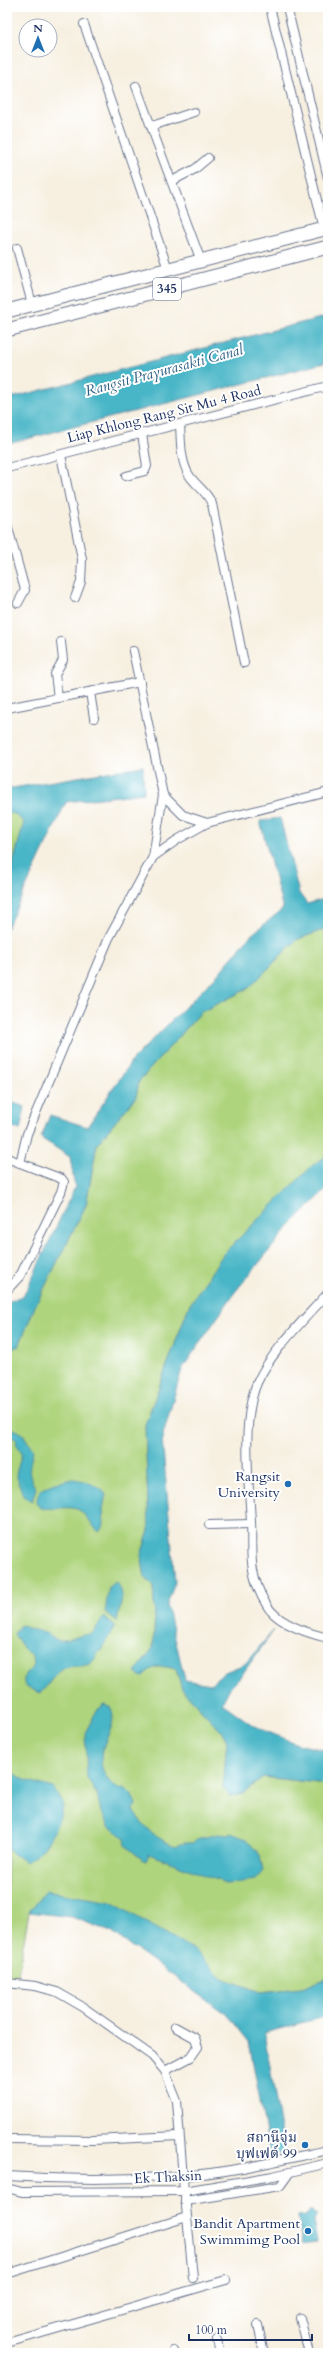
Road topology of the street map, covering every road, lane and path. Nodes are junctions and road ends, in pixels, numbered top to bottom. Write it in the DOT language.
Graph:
graph roads {
  1 [pos="270,7"];
  2 [pos="287,7"];
  3 [pos="84,24"];
  4 [pos="136,86"];
  5 [pos="194,112"];
  6 [pos="152,126"];
  7 [pos="208,158"];
  8 [pos="328,178"];
  9 [pos="172,181"];
  10 [pos="326,228"];
  11 [pos="328,247"];
  12 [pos="18,248"];
  13 [pos="201,261"];
  14 [pos="168,269"];
  15 [pos="32,304"];
  16 [pos="7,311"];
  17 [pos="7,330"];
  18 [pos="328,386"];
  19 [pos="180,424"];
  20 [pos="142,434"];
  21 [pos="61,454"];
  22 [pos="7,468"];
  23 [pos="126,476"];
  24 [pos="7,524"];
  25 [pos="75,598"];
  26 [pos="18,603"];
  27 [pos="61,642"];
  28 [pos="133,651"];
  29 [pos="244,663"];
  30 [pos="140,682"];
  31 [pos="90,692"];
  32 [pos="58,698"];
  33 [pos="7,708"];
  34 [pos="94,718"];
  35 [pos="328,792"];
  36 [pos="163,795"];
  37 [pos="207,823"];
  38 [pos="153,857"];
  39 [pos="7,1158"];
  40 [pos="20,1163"];
  41 [pos="7,1290"];
  42 [pos="328,1293"];
  43 [pos="251,1524"];
  44 [pos="210,1525"];
  45 [pos="328,1638"];
  46 [pos="7,1983"];
  47 [pos="174,2027"];
  48 [pos="165,2071"];
  49 [pos="179,2136"];
  50 [pos="7,2140"];
  51 [pos="328,2150"];
  52 [pos="328,2163"];
  53 [pos="7,2176"];
  54 [pos="182,2176"];
  55 [pos="7,2188"];
  56 [pos="185,2195"];
  57 [pos="187,2217"];
  58 [pos="7,2274"];
  59 [pos="193,2278"];
  60 [pos="226,2280"];
  61 [pos="300,2318"];
  62 [pos="258,2325"];
  63 [pos="217,2340"];
  64 [pos="7,2343"];
  65 [pos="220,2353"];
  66 [pos="264,2353"];
  67 [pos="309,2353"];
  1 -- 10 [label="street"];
  2 -- 8 [label="street"];
  3 -- 14 [label="street"];
  4 -- 6 [label="street"];
  5 -- 6 [label="street"];
  6 -- 9 [label="street"];
  7 -- 9 [label="street"];
  9 -- 13 [label="street"];
  10 -- 13 [label="main road, 345"];
  11 -- 17 [label="main road, 345"];
  12 -- 15 [label="street"];
  13 -- 14 [label="main road, 345"];
  14 -- 15 [label="main road, 345"];
  15 -- 16 [label="main road, 345"];
  18 -- 19 [label="street, Liap Khlong Rang Sit Mu 4 Road"];
  19 -- 20 [label="street, Liap Khlong Rang Sit Mu 4 Road"];
  19 -- 29 [label="street"];
  20 -- 21 [label="street, Liap Khlong Rang Sit Mu 4 Road"];
  20 -- 23 [label="street"];
  21 -- 22 [label="street, Liap Khlong Rang Sit Mu 4 Road"];
  21 -- 25 [label="street"];
  24 -- 26 [label="street"];
  27 -- 32 [label="street"];
  28 -- 30 [label="street"];
  30 -- 31 [label="street"];
  30 -- 36 [label="street"];
  31 -- 32 [label="street"];
  31 -- 34 [label="street"];
  32 -- 33 [label="street"];
  35 -- 37 [label="street"];
  36 -- 37 [label="street"];
  36 -- 38 [label="street"];
  37 -- 38 [label="street"];
  38 -- 40 [label="street"];
  39 -- 40 [label="street"];
  40 -- 41 [label="street"];
  42 -- 43 [label="street"];
  43 -- 44 [label="street"];
  43 -- 45 [label="street"];
  46 -- 48 [label="street"];
  47 -- 48 [label="street"];
  48 -- 49 [label="street"];
  49 -- 50 [label="street"];
  49 -- 54 [label="street"];
  51 -- 54 [label="street"];
  52 -- 56 [label="street, Ek Thaksin"];
  53 -- 54 [label="street"];
  54 -- 56 [label="street"];
  55 -- 56 [label="street, Ek Thaksin"];
  56 -- 57 [label="street"];
  57 -- 58 [label="street"];
  57 -- 59 [label="street"];
  60 -- 64 [label="street"];
  61 -- 67 [label="street"];
  62 -- 66 [label="street"];
  63 -- 65 [label="street"];
}
